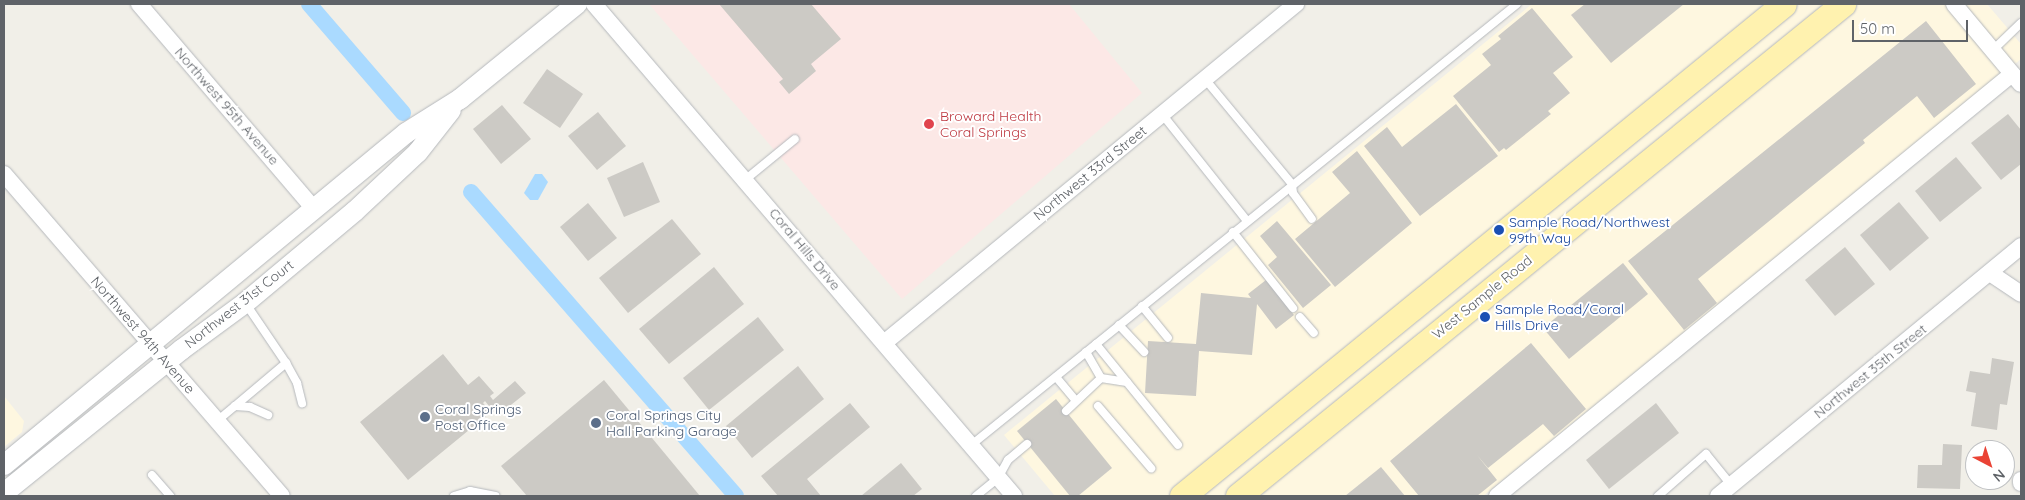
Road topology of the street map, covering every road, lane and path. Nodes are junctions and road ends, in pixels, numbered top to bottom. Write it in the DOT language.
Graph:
graph roads {
  1 [pos="139,4"];
  2 [pos="577,4"];
  3 [pos="594,4"];
  4 [pos="1296,4"];
  5 [pos="1517,4"];
  6 [pos="1784,4"];
  7 [pos="1843,4"];
  8 [pos="1954,4"];
  9 [pos="2021,23"];
  10 [pos="1993,50"];
  11 [pos="1205,79"];
  12 [pos="2017,79"];
  13 [pos="460,99"];
  14 [pos="1162,114"];
  15 [pos="795,139"];
  16 [pos="1617,140"];
  17 [pos="4,174"];
  18 [pos="746,179"];
  19 [pos="1292,184"];
  20 [pos="314,209"];
  21 [pos="1312,219"];
  22 [pos="1247,221"];
  23 [pos="1233,232"];
  24 [pos="2021,246"];
  25 [pos="1475,257"];
  26 [pos="1990,273"];
  27 [pos="1498,284"];
  28 [pos="2021,294"];
  29 [pos="245,303"];
  30 [pos="1142,306"];
  31 [pos="1293,308"];
  32 [pos="1300,317"];
  33 [pos="1119,325"];
  34 [pos="1314,333"];
  35 [pos="1168,338"];
  36 [pos="1430,339"];
  37 [pos="884,343"];
  38 [pos="150,344"];
  39 [pos="1096,344"];
  40 [pos="1086,352"];
  41 [pos="1144,352"];
  42 [pos="166,362"];
  43 [pos="286,362"];
  44 [pos="1056,377"];
  45 [pos="1101,378"];
  46 [pos="1127,382"];
  47 [pos="1075,400"];
  48 [pos="302,403"];
  49 [pos="235,406"];
  50 [pos="1098,406"];
  51 [pos="1066,411"];
  52 [pos="268,415"];
  53 [pos="217,421"];
  54 [pos="1026,445"];
  55 [pos="1178,445"];
  56 [pos="970,446"];
  57 [pos="4,465"];
  58 [pos="1151,468"];
  59 [pos="152,475"];
  60 [pos="998,478"];
  61 [pos="1731,485"];
  62 [pos="4,493"];
  63 [pos="170,496"];
  64 [pos="282,496"];
  65 [pos="454,496"];
  66 [pos="496,496"];
  67 [pos="976,496"];
  68 [pos="1014,496"];
  69 [pos="1182,496"];
  70 [pos="1238,496"];
  71 [pos="1497,496"];
  72 [pos="1658,496"];
  73 [pos="1718,496"];
  1 -- 20 [label="street, Northwest 95th Avenue"];
  2 -- 13 [label="street, Northwest 31st Court"];
  3 -- 18 [label="street, Coral Hills Drive"];
  4 -- 11 [label="street, Northwest 33rd Street"];
  5 -- 19 [label="lane"];
  6 -- 16 [label="main road"];
  7 -- 27 [label="main road, West Sample Road"];
  8 -- 10 [label="street"];
  9 -- 10 [label="lane"];
  10 -- 12 [label="street"];
  11 -- 14 [label="street, Northwest 33rd Street"];
  11 -- 19 [label="lane"];
  12 -- 71 [label="street"];
  13 -- 20 [label="street, Northwest 31st Court"];
  13 -- 29 [label="street, Northwest 31st Court"];
  14 -- 22 [label="lane"];
  14 -- 37 [label="street, Northwest 33rd Street"];
  15 -- 18 [label="lane"];
  16 -- 25 [label="main road"];
  16 -- 27 [label="main road"];
  17 -- 38 [label="street, Northwest 94th Avenue"];
  18 -- 37 [label="street, Coral Hills Drive"];
  19 -- 21 [label="lane"];
  19 -- 22 [label="lane"];
  20 -- 38 [label="street, Northwest 31st Court"];
  22 -- 23 [label="lane"];
  23 -- 30 [label="lane"];
  23 -- 31 [label="lane"];
  24 -- 26 [label="street, Northwest 35th Street"];
  25 -- 36 [label="main road"];
  25 -- 69 [label="main road"];
  26 -- 28 [label="street"];
  26 -- 61 [label="street, Northwest 35th Street"];
  27 -- 36 [label="main road, West Sample Road"];
  29 -- 42 [label="street, Northwest 31st Court"];
  29 -- 43 [label="lane"];
  30 -- 33 [label="lane"];
  30 -- 35 [label="lane"];
  32 -- 34 [label="lane"];
  33 -- 39 [label="lane"];
  33 -- 41 [label="lane"];
  36 -- 70 [label="main road, West Sample Road"];
  37 -- 56 [label="street, Coral Hills Drive"];
  38 -- 42 [label="street, Northwest 94th Avenue"];
  38 -- 57 [label="street, Northwest 31st Court"];
  39 -- 40 [label="lane"];
  39 -- 46 [label="lane"];
  40 -- 44 [label="lane"];
  40 -- 45 [label="lane"];
  42 -- 53 [label="street, Northwest 94th Avenue"];
  42 -- 62 [label="street, Northwest 31st Court"];
  43 -- 48 [label="lane"];
  43 -- 49 [label="lane"];
  44 -- 47 [label="lane"];
  44 -- 56 [label="lane"];
  45 -- 46 [label="lane"];
  45 -- 47 [label="lane"];
  46 -- 55 [label="lane"];
  47 -- 51 [label="lane"];
  49 -- 52 [label="lane"];
  49 -- 53 [label="lane"];
  50 -- 58 [label="lane"];
  53 -- 64 [label="street, Northwest 94th Avenue"];
  54 -- 60 [label="lane"];
  56 -- 60 [label="street, Coral Hills Drive"];
  59 -- 63 [label="lane"];
  60 -- 67 [label="lane"];
  60 -- 68 [label="street, Coral Hills Drive"];
  61 -- 72 [label="lane"];
  61 -- 73 [label="street, Northwest 35th Street"];
  65 -- 66 [label="lane"];
}
